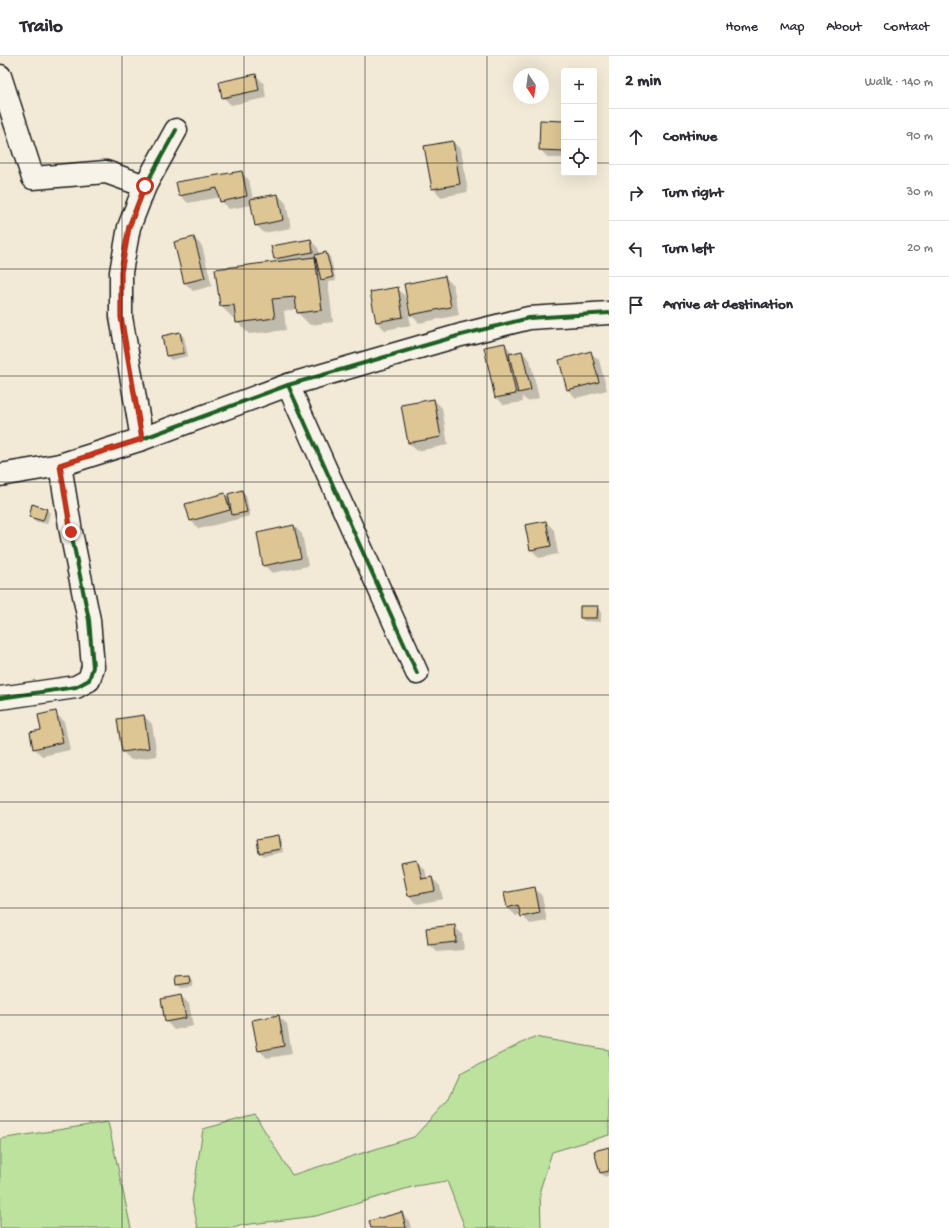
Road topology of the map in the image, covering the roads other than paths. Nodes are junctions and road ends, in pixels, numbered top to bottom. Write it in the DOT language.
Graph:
graph roads {
  1 [pos="0,76"];
  2 [pos="176,130"];
  3 [pos="145,186"];
  4 [pos="609,313"];
  5 [pos="288,385"];
  6 [pos="142,439"];
  7 [pos="60,465"];
  8 [pos="0,475"];
  9 [pos="417,673"];
  10 [pos="0,698"];
  1 -- 3 [label="street"];
  2 -- 3 [label="street"];
  3 -- 6 [label="street"];
  4 -- 5 [label="street"];
  5 -- 6 [label="street"];
  5 -- 9 [label="street"];
  6 -- 7 [label="street"];
  7 -- 8 [label="street"];
  7 -- 10 [label="street"];
}
